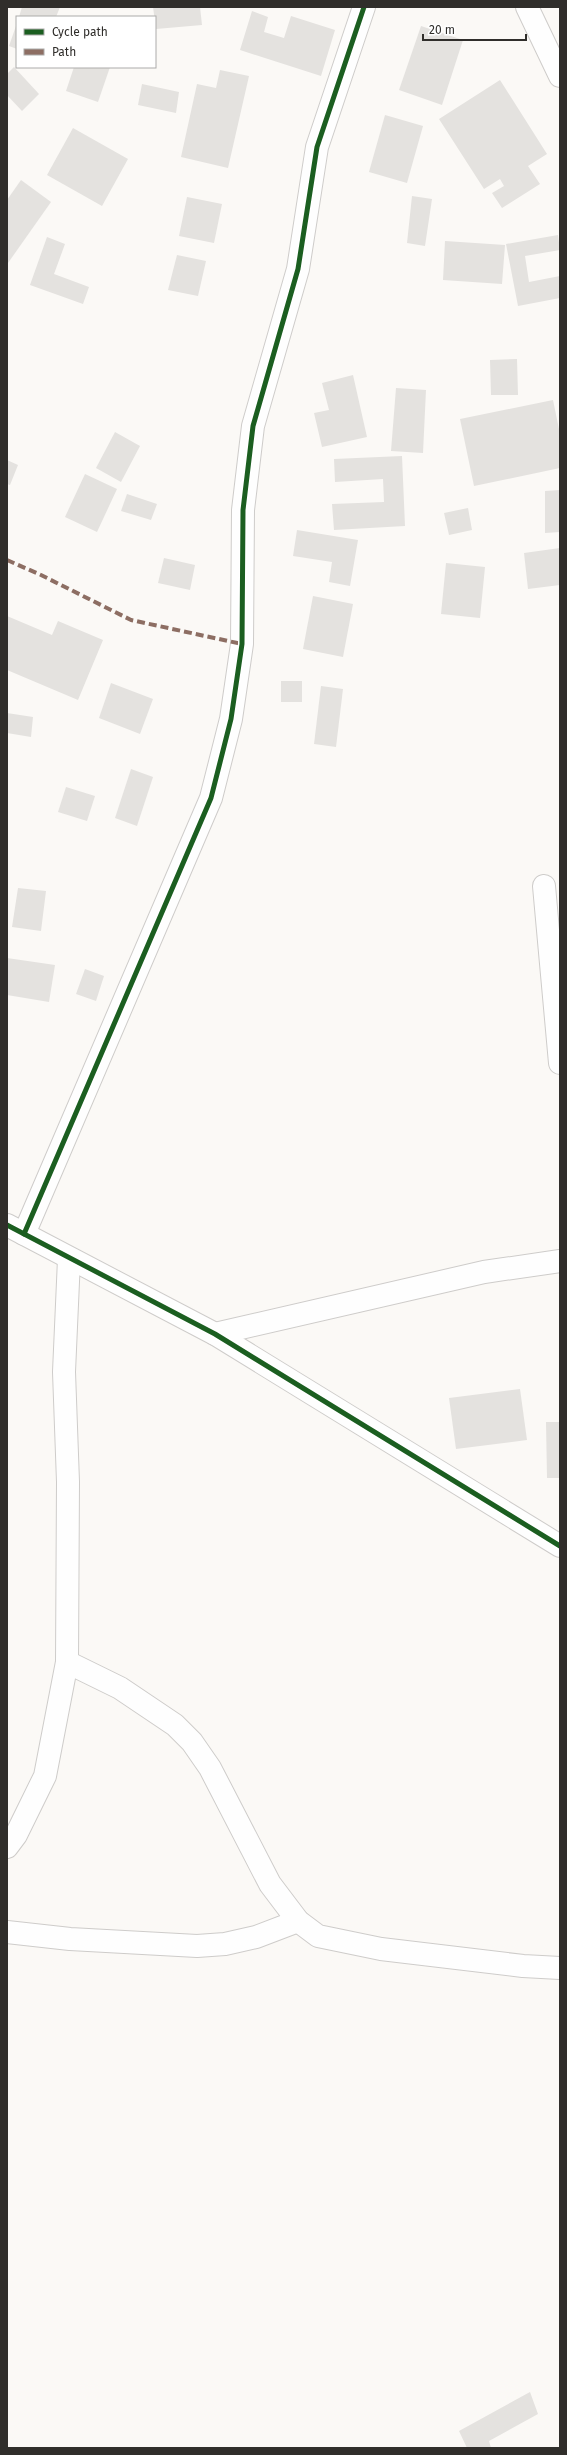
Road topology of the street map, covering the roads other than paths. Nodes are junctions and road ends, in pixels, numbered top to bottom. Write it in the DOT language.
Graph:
graph roads {
  1 [pos="364,7"];
  2 [pos="527,7"];
  3 [pos="560,75"];
  4 [pos="544,886"];
  5 [pos="560,1063"];
  6 [pos="16,1229"];
  7 [pos="69,1259"];
  8 [pos="560,1261"];
  9 [pos="215,1334"];
  10 [pos="560,1546"];
  11 [pos="68,1662"];
  12 [pos="7,1847"];
  13 [pos="298,1921"];
  14 [pos="7,1932"];
  15 [pos="560,1968"];
  1 -- 6 [label="street"];
  2 -- 3 [label="street"];
  4 -- 5 [label="street"];
  6 -- 7 [label="street"];
  7 -- 9 [label="street"];
  7 -- 11 [label="street"];
  8 -- 9 [label="street"];
  9 -- 10 [label="street"];
  11 -- 12 [label="street"];
  11 -- 13 [label="street"];
  13 -- 14 [label="street"];
  13 -- 15 [label="street"];
}
